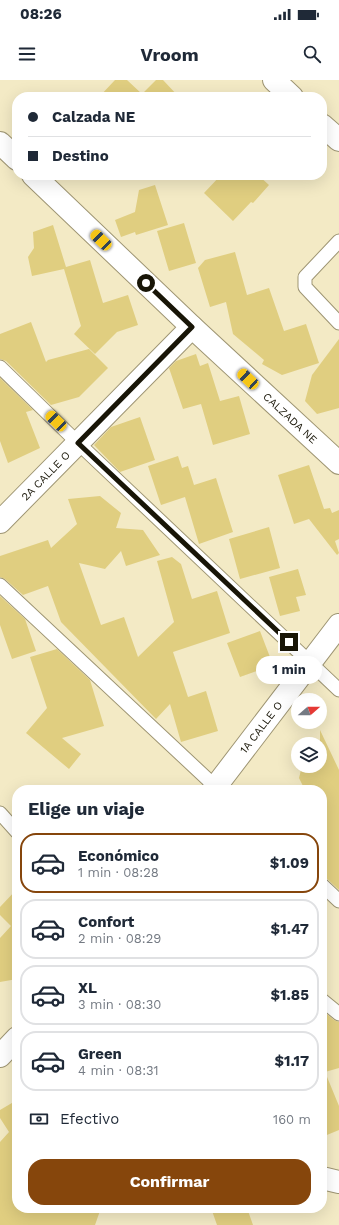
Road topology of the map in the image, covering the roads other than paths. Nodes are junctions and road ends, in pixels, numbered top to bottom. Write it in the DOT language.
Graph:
graph roads {
  1 [pos="274,80"];
  2 [pos="287,92"];
  3 [pos="327,129"];
  4 [pos="339,140"];
  5 [pos="0,143"];
  6 [pos="12,154"];
  7 [pos="38,180"];
  8 [pos="339,241"];
  9 [pos="339,323"];
  10 [pos="192,327"];
  11 [pos="0,367"];
  12 [pos="78,443"];
  13 [pos="339,463"];
  14 [pos="0,522"];
  15 [pos="0,585"];
  16 [pos="339,626"];
  17 [pos="311,663"];
  18 [pos="339,690"];
  19 [pos="212,785"];
  20 [pos="219,785"];
  21 [pos="0,813"];
  22 [pos="12,826"];
  23 [pos="327,890"];
  24 [pos="339,901"];
  25 [pos="327,1004"];
  26 [pos="339,1014"];
  27 [pos="327,1179"];
  28 [pos="339,1182"];
  1 -- 2 [label="street"];
  3 -- 4 [label="street"];
  5 -- 6 [label="street"];
  7 -- 10 [label="street, CALZADA NE"];
  8 -- 9 [label="lane"];
  10 -- 12 [label="street, 2A CALLE O"];
  10 -- 13 [label="street, CALZADA NE"];
  11 -- 12 [label="lane"];
  12 -- 14 [label="street, 2A CALLE O"];
  12 -- 17 [label="lane"];
  15 -- 19 [label="lane"];
  16 -- 17 [label="street, 1A CALLE O"];
  17 -- 18 [label="lane"];
  17 -- 20 [label="street, 1A CALLE O"];
  21 -- 22 [label="lane"];
  23 -- 24 [label="lane"];
  25 -- 26 [label="lane"];
  27 -- 28 [label="street"];
}
